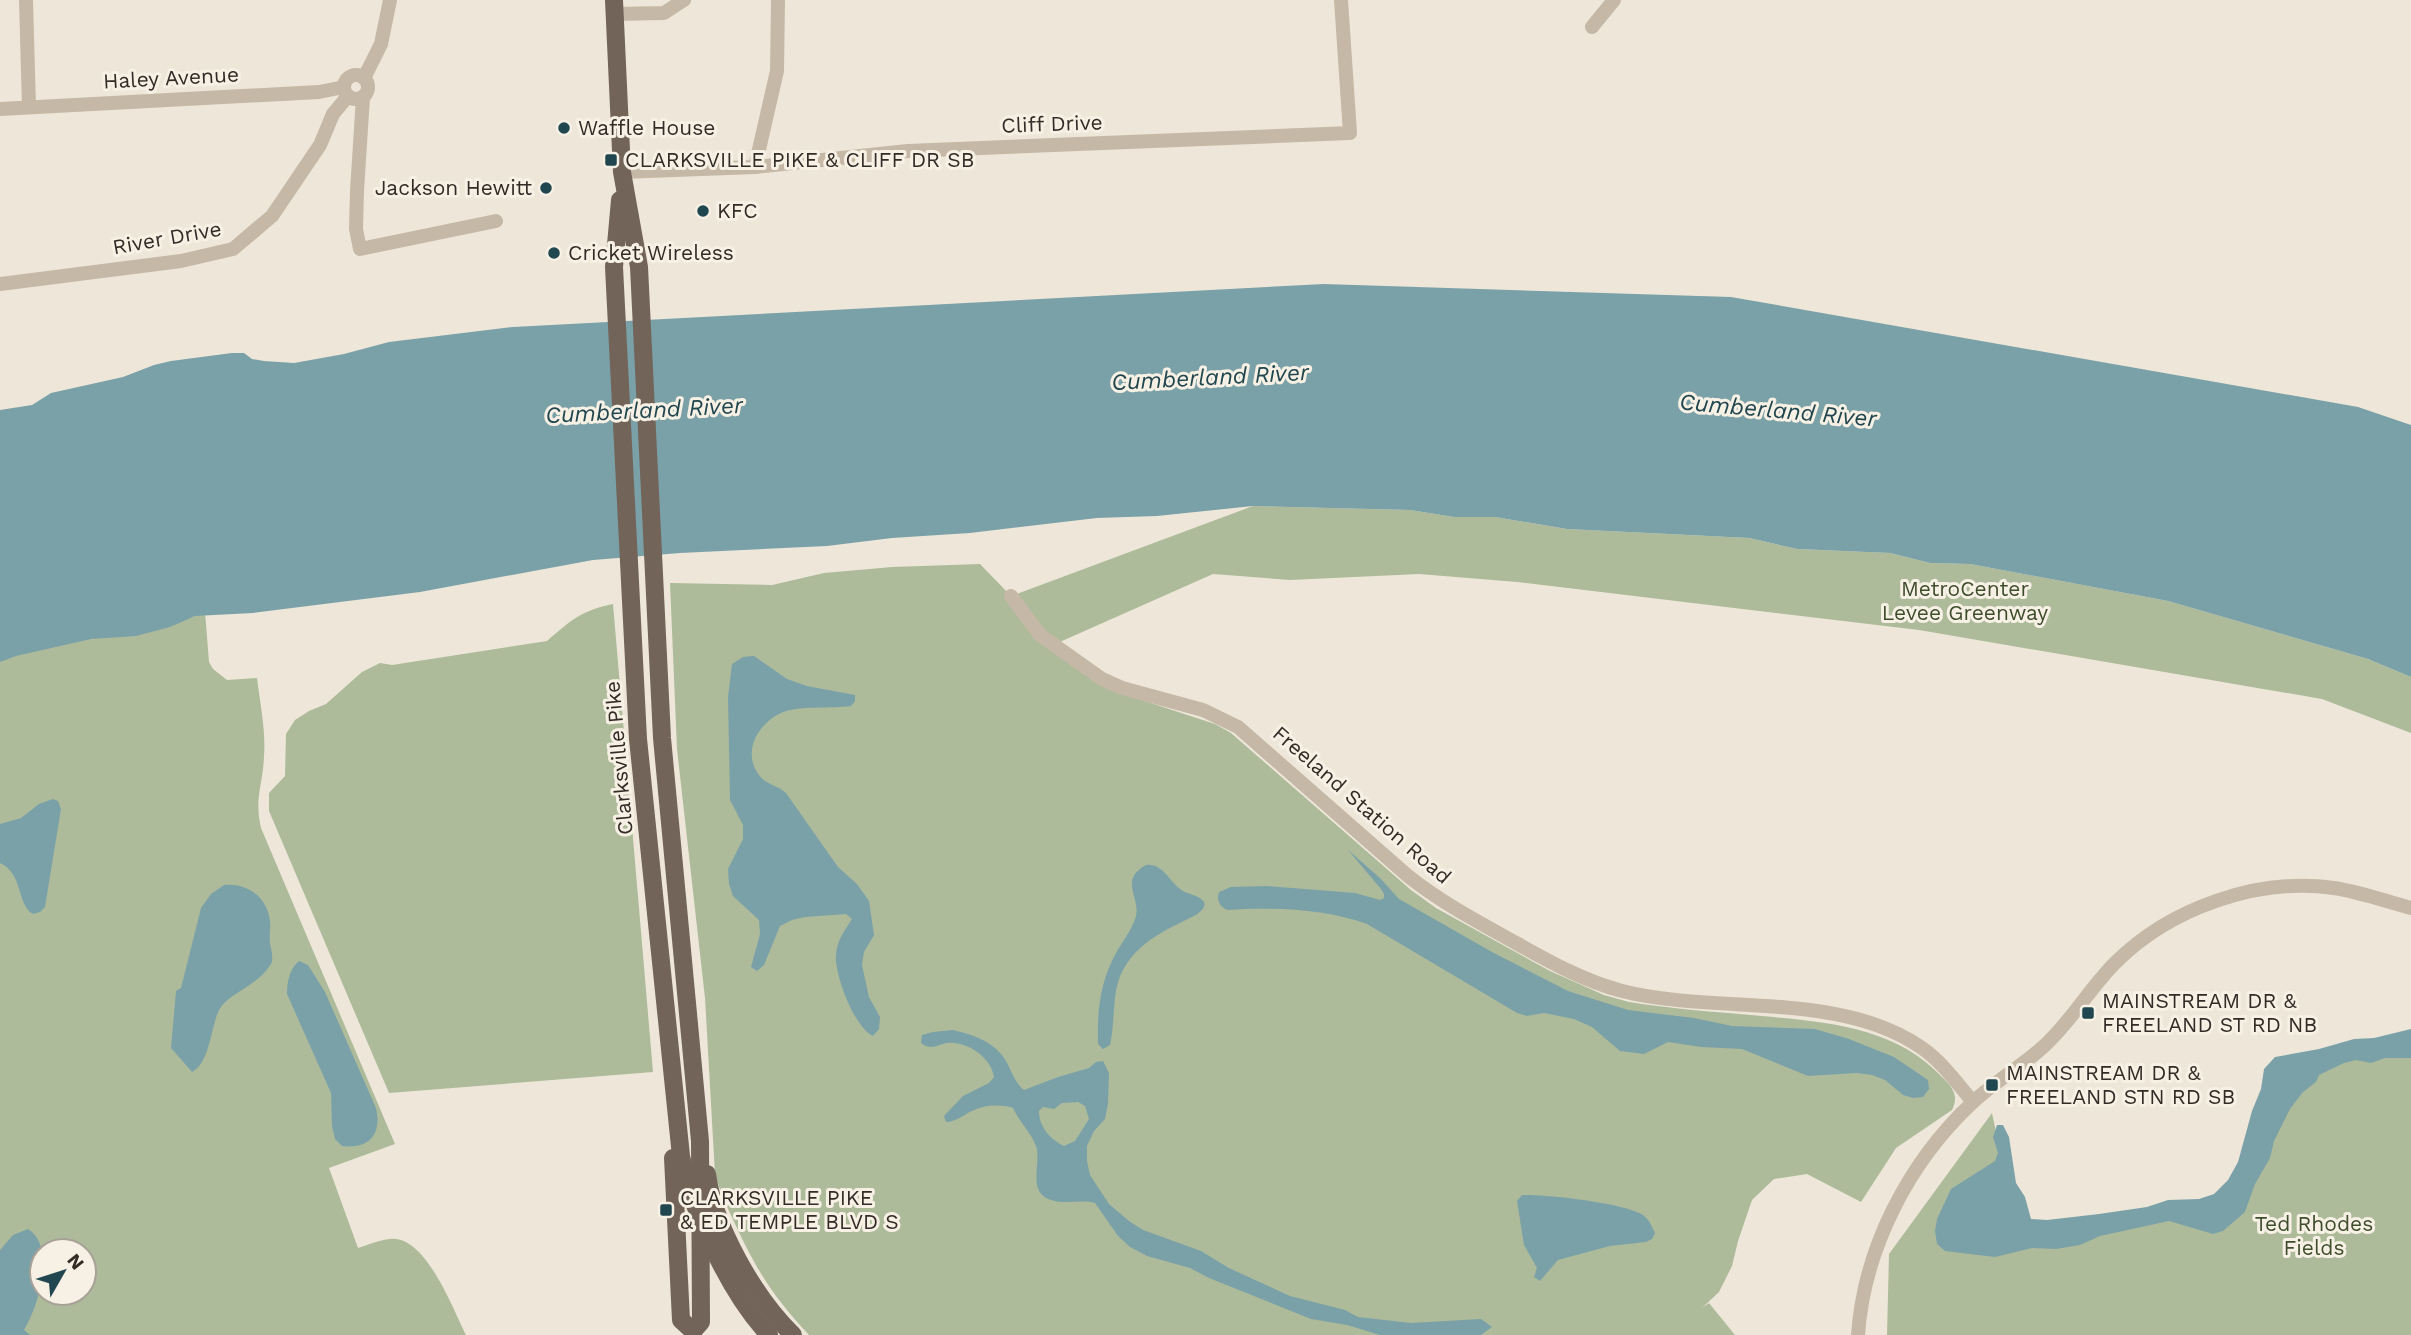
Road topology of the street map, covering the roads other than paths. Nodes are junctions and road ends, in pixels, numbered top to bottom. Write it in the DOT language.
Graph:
graph roads {
  1 [pos="26,0"];
  2 [pos="390,0"];
  3 [pos="684,0"];
  4 [pos="778,0"];
  5 [pos="1341,0"];
  6 [pos="1614,0"];
  7 [pos="614,7"];
  8 [pos="1592,27"];
  9 [pos="364,78"];
  10 [pos="351,93"];
  11 [pos="29,107"];
  12 [pos="0,109"];
  13 [pos="755,167"];
  14 [pos="622,172"];
  15 [pos="496,221"];
  16 [pos="0,284"];
  17 [pos="1011,596"];
  18 [pos="2411,908"];
  19 [pos="1973,1102"];
  20 [pos="679,1136"];
  21 [pos="700,1141"];
  22 [pos="699,1213"];
  23 [pos="696,1329"];
  24 [pos="769,1335"];
  25 [pos="793,1335"];
  26 [pos="1858,1335"];
  1 -- 11 [label="street"];
  2 -- 9 [label="street"];
  3 -- 7 [label="street"];
  4 -- 13 [label="street"];
  5 -- 13 [label="street, Cliff Drive"];
  6 -- 8 [label="street"];
  7 -- 14 [label="main road, Clarksville Pike"];
  9 -- 10 [label="street"];
  9 -- 10 [label="street, Haley Avenue"];
  10 -- 11 [label="street, Haley Avenue"];
  10 -- 15 [label="street"];
  10 -- 16 [label="street, River Drive"];
  11 -- 12 [label="street, Haley Avenue"];
  13 -- 14 [label="street, Cliff Drive"];
  14 -- 20 [label="main road, Clarksville Pike"];
  14 -- 21 [label="main road, Clarksville Pike"];
  17 -- 19 [label="street, Freeland Station Road"];
  18 -- 19 [label="street"];
  19 -- 26 [label="street"];
  20 -- 22 [label="main road"];
  20 -- 23 [label="main road, Clarksville Pike"];
  21 -- 22 [label="main road, Clarksville Pike"];
  21 -- 25 [label="main road"];
  22 -- 23 [label="main road, Clarksville Pike"];
  22 -- 24 [label="main road"];
}
